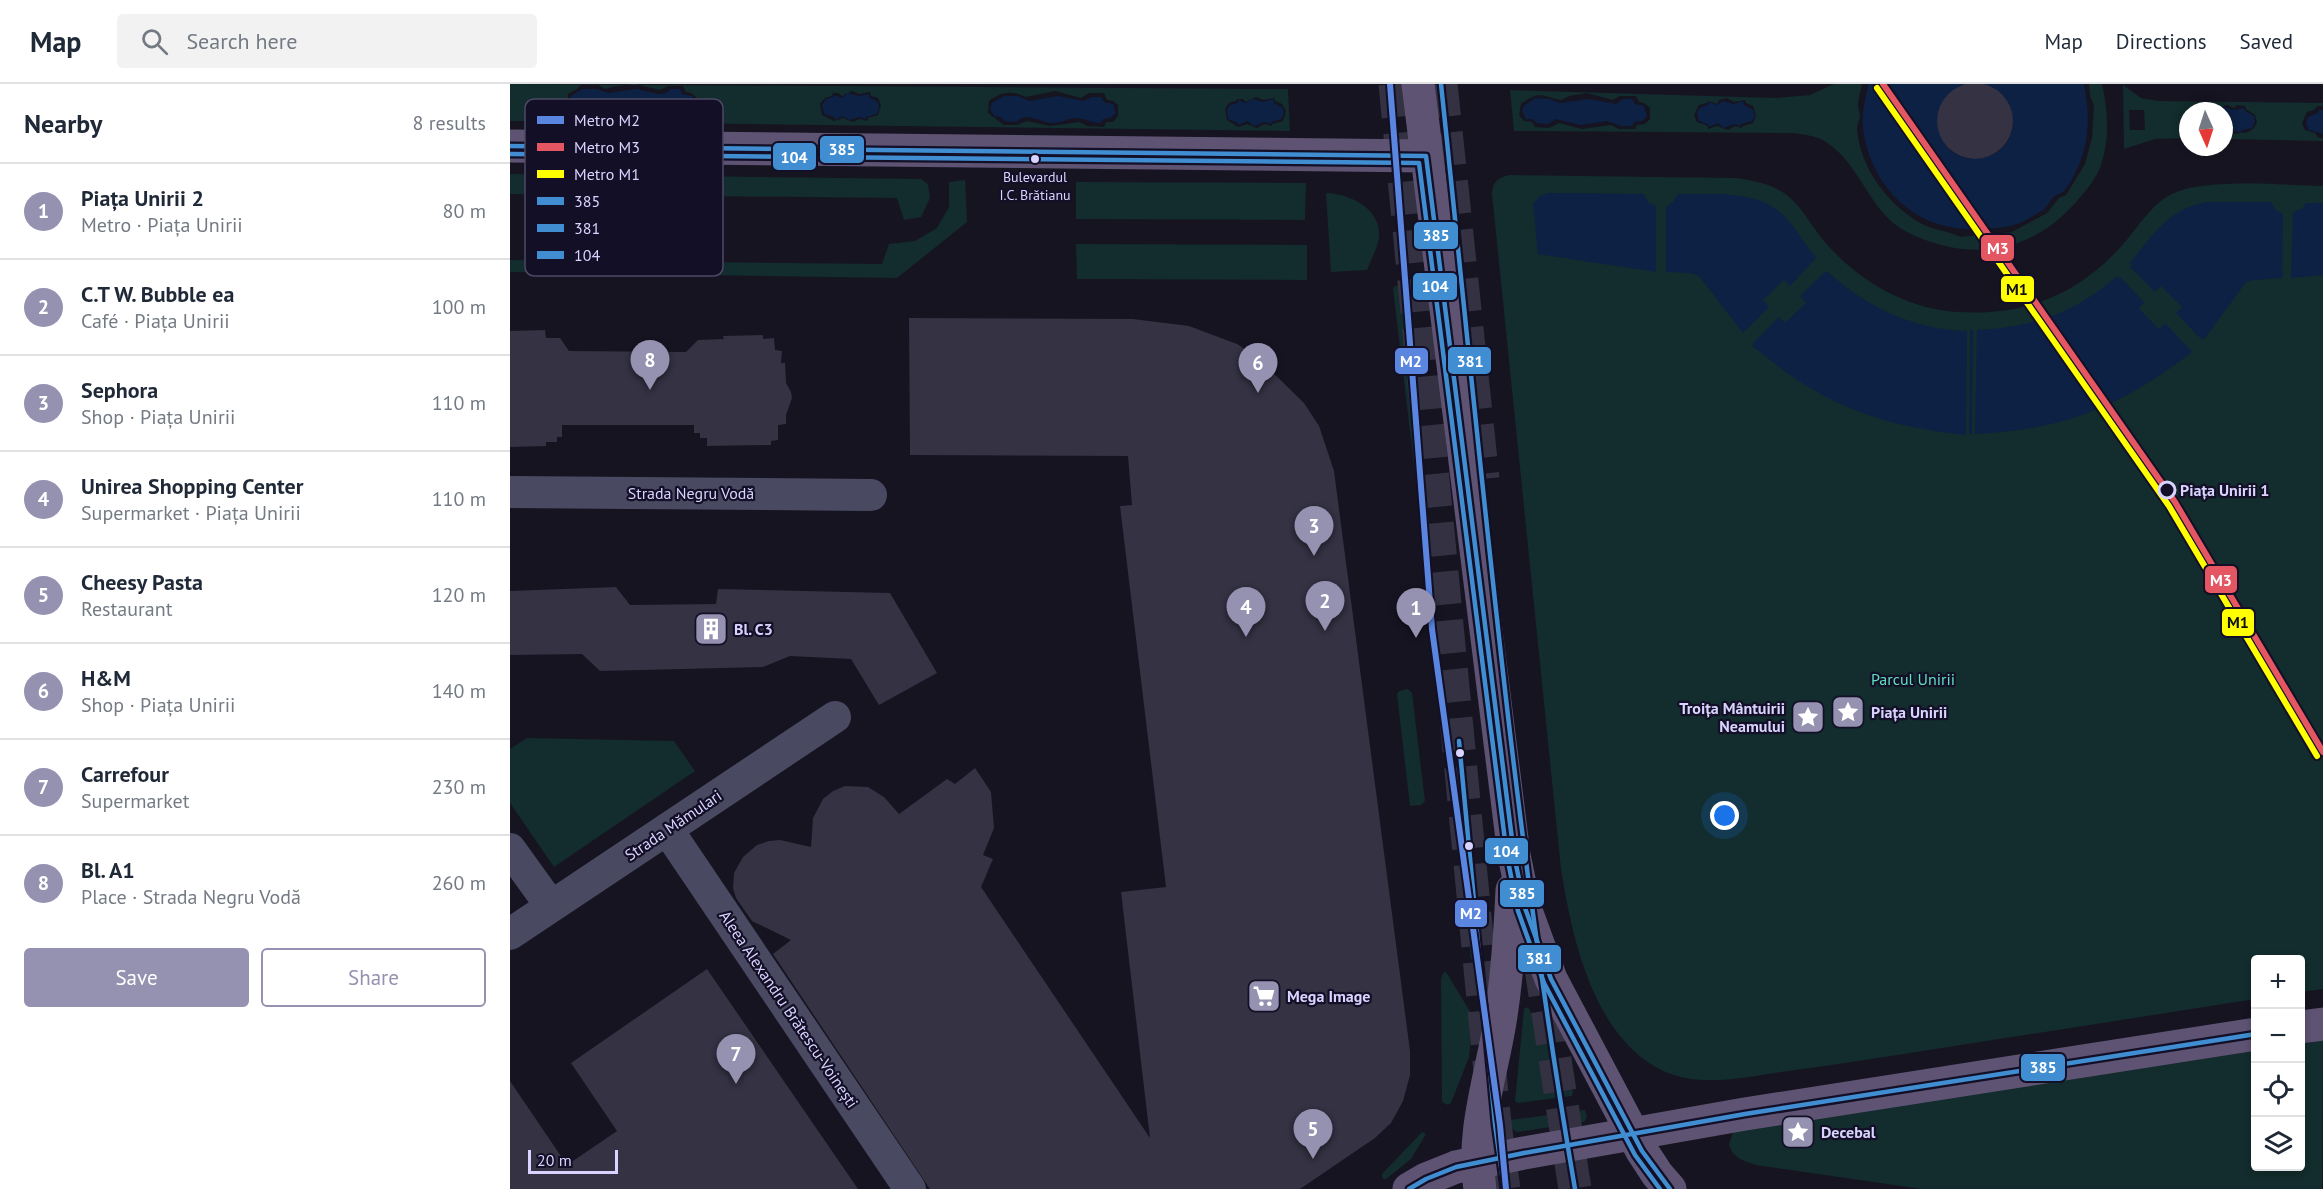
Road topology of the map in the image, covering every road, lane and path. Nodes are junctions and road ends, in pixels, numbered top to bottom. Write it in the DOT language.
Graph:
graph roads {
  1 [pos="1418,84"];
  2 [pos="510,146"];
  3 [pos="525,146"];
  4 [pos="723,148"];
  5 [pos="1426,156"];
  6 [pos="510,492"];
  7 [pos="871,495"];
  8 [pos="835,717"];
  9 [pos="667,829"];
  10 [pos="510,849"];
  11 [pos="1514,855"];
  12 [pos="551,906"];
  13 [pos="510,934"];
  14 [pos="2323,1024"];
  15 [pos="2305,1026"];
  16 [pos="2251,1035"];
  17 [pos="1632,1134"];
  18 [pos="1478,1176"];
  19 [pos="910,1189"];
  20 [pos="1410,1189"];
  21 [pos="1670,1189"];
  1 -- 5 [label="main road"];
  2 -- 3 [label="main road"];
  4 -- 5 [label="main road"];
  5 -- 11 [label="main road"];
  6 -- 7 [label="street, Strada Negru Vodă"];
  8 -- 9 [label="street, Strada Mămulari"];
  9 -- 12 [label="street, Strada Mămulari"];
  9 -- 19 [label="street, Aleea Alexandru Brătescu-Voinești"];
  10 -- 12 [label="street"];
  11 -- 17 [label="main road"];
  11 -- 18 [label="main road"];
  12 -- 13 [label="street, Strada Mămulari"];
  14 -- 15 [label="main road"];
  16 -- 17 [label="main road"];
  17 -- 18 [label="main road"];
  17 -- 21 [label="main road"];
  18 -- 20 [label="main road"];
}
